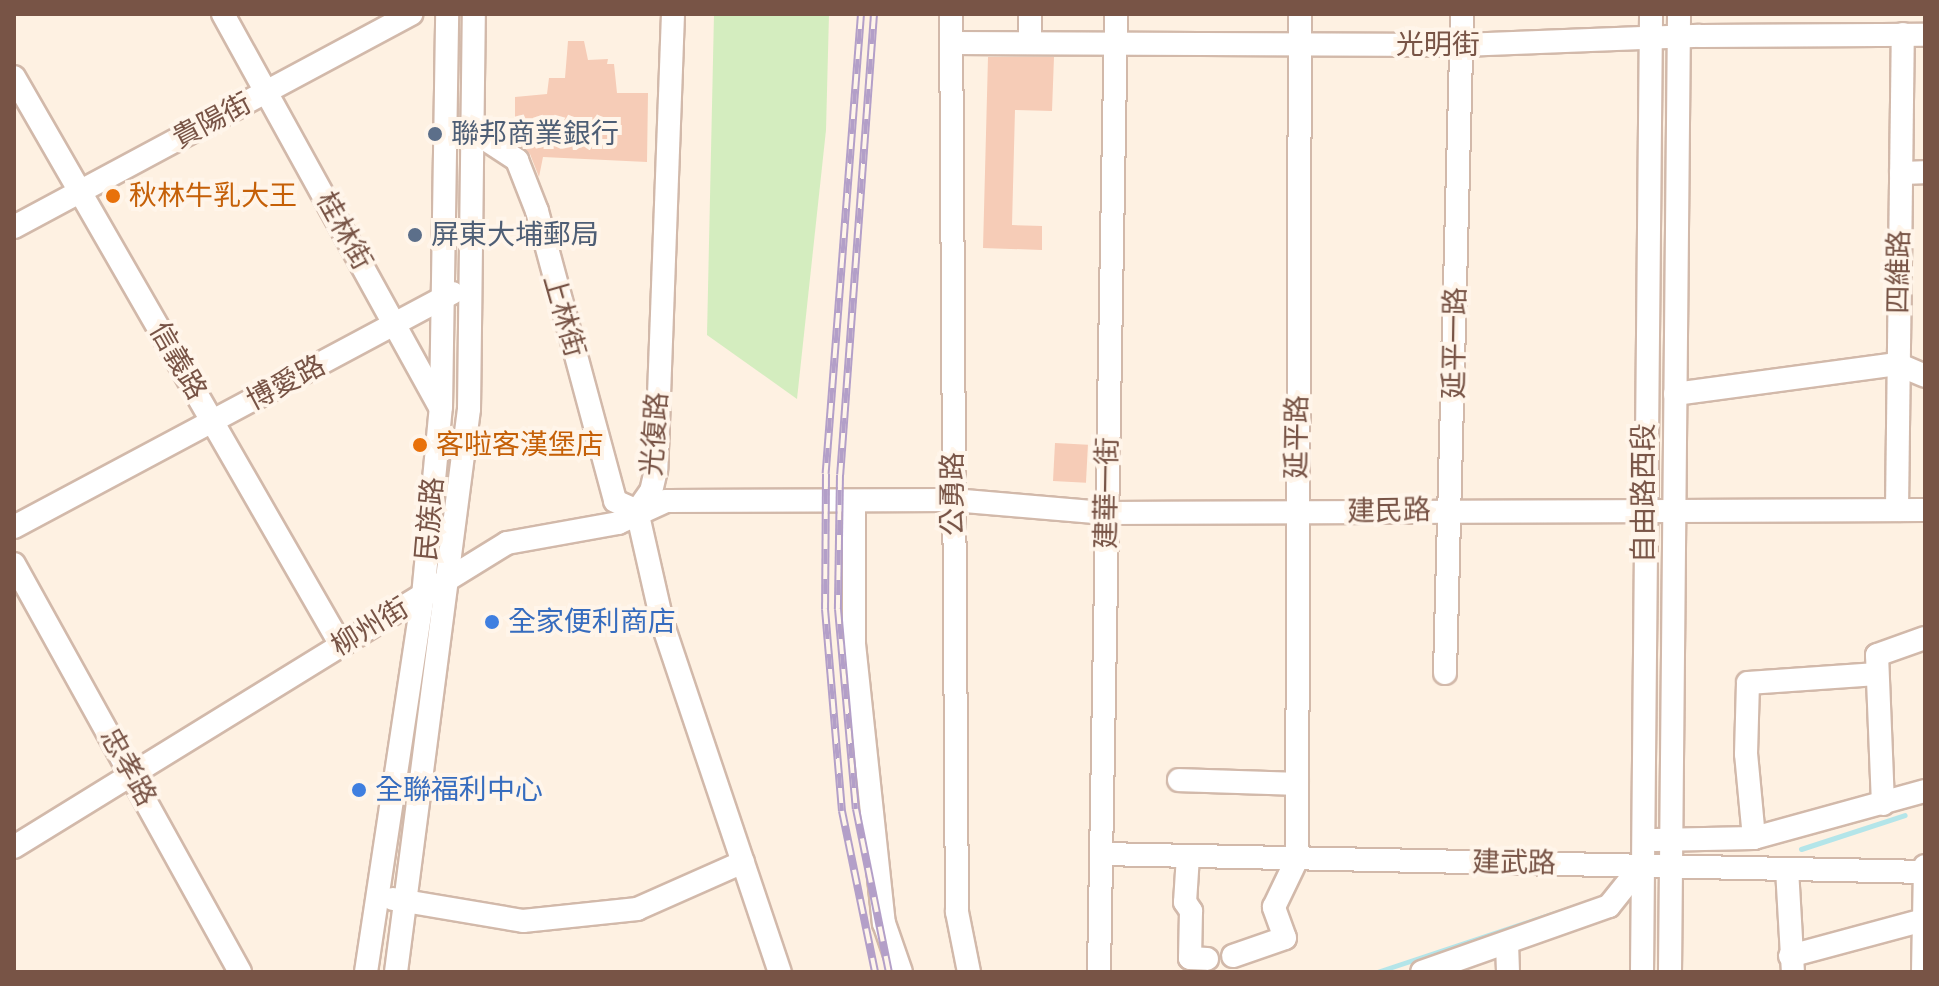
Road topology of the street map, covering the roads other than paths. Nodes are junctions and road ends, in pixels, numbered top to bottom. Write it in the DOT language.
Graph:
graph roads {
  1 [pos="223,14"];
  2 [pos="411,14"];
  3 [pos="447,14"];
  4 [pos="474,14"];
  5 [pos="673,14"];
  6 [pos="951,14"];
  7 [pos="1030,14"];
  8 [pos="1116,14"];
  9 [pos="1300,14"];
  10 [pos="1462,14"];
  11 [pos="1651,14"];
  12 [pos="1679,14"];
  13 [pos="1914,35"];
  14 [pos="1679,37"];
  15 [pos="1651,40"];
  16 [pos="1030,42"];
  17 [pos="1116,42"];
  18 [pos="951,43"];
  19 [pos="1300,45"];
  20 [pos="1462,45"];
  21 [pos="14,77"];
  22 [pos="266,92"];
  23 [pos="473,131"];
  24 [pos="1925,172"];
  25 [pos="1901,173"];
  26 [pos="80,192"];
  27 [pos="14,227"];
  28 [pos="473,284"];
  29 [pos="442,297"];
  30 [pos="396,325"];
  31 [pos="1897,364"];
  32 [pos="1925,376"];
  33 [pos="1675,394"];
  34 [pos="441,407"];
  35 [pos="213,422"];
  36 [pos="953,500"];
  37 [pos="854,501"];
  38 [pos="1451,510"];
  39 [pos="1897,510"];
  40 [pos="1925,510"];
  41 [pos="637,511"];
  42 [pos="1645,511"];
  43 [pos="1296,512"];
  44 [pos="1673,512"];
  45 [pos="1106,513"];
  46 [pos="14,527"];
  47 [pos="14,564"];
  48 [pos="451,578"];
  49 [pos="423,596"];
  50 [pos="1925,638"];
  51 [pos="341,645"];
  52 [pos="1445,673"];
  53 [pos="1877,674"];
  54 [pos="133,774"];
  55 [pos="1179,780"];
  56 [pos="1297,784"];
  57 [pos="1925,791"];
  58 [pos="1883,804"];
  59 [pos="1754,838"];
  60 [pos="1642,840"];
  61 [pos="1668,840"];
  62 [pos="14,847"];
  63 [pos="1102,854"];
  64 [pos="1188,856"];
  65 [pos="1297,859"];
  66 [pos="743,862"];
  67 [pos="1641,866"];
  68 [pos="1668,869"];
  69 [pos="1787,869"];
  70 [pos="1925,870"];
  71 [pos="379,897"];
  72 [pos="406,901"];
  73 [pos="1923,920"];
  74 [pos="1507,943"];
  75 [pos="1233,956"];
  76 [pos="1207,959"];
  77 [pos="1792,964"];
  78 [pos="240,972"];
  79 [pos="366,972"];
  80 [pos="396,972"];
  81 [pos="780,972"];
  82 [pos="901,972"];
  83 [pos="969,972"];
  84 [pos="1099,972"];
  85 [pos="1422,972"];
  86 [pos="1508,972"];
  87 [pos="1642,972"];
  88 [pos="1670,972"];
  89 [pos="1923,972"];
  1 -- 22 [label="street, 桂林街"];
  2 -- 22 [label="street, 貴陽街"];
  3 -- 29 [label="street, 民族路"];
  4 -- 23 [label="street, 民族路"];
  5 -- 41 [label="street, 光復路"];
  6 -- 18 [label="street, 公勇路"];
  7 -- 16 [label="street"];
  8 -- 17 [label="street, 建華一街"];
  9 -- 19 [label="street, 延平路"];
  10 -- 20 [label="street, 延平一路"];
  11 -- 15 [label="street, 自由路西段"];
  12 -- 14 [label="street, 自由路西段"];
  13 -- 14 [label="street, 光明街"];
  13 -- 25 [label="street, 四維路"];
  14 -- 15 [label="street, 光明街"];
  14 -- 33 [label="street, 自由路西段"];
  15 -- 20 [label="street, 光明街"];
  15 -- 42 [label="street, 自由路西段"];
  16 -- 17 [label="street, 光明街"];
  16 -- 18 [label="street, 光明街"];
  17 -- 19 [label="street, 光明街"];
  17 -- 45 [label="street, 建華一街"];
  18 -- 36 [label="street, 公勇路"];
  19 -- 20 [label="street, 光明街"];
  19 -- 43 [label="street, 延平路"];
  20 -- 38 [label="street, 延平一路"];
  21 -- 26 [label="street, 信義路"];
  22 -- 26 [label="street, 貴陽街"];
  22 -- 30 [label="street, 桂林街"];
  23 -- 28 [label="street, 民族路"];
  23 -- 41 [label="street, 上林街"];
  24 -- 25 [label="street"];
  25 -- 31 [label="street, 四維路"];
  26 -- 27 [label="street, 貴陽街"];
  26 -- 35 [label="street, 信義路"];
  28 -- 29 [label="street, 博愛路"];
  28 -- 48 [label="street, 民族路"];
  29 -- 30 [label="street, 博愛路"];
  29 -- 34 [label="street, 民族路"];
  30 -- 34 [label="street, 桂林街"];
  30 -- 35 [label="street, 博愛路"];
  31 -- 32 [label="street"];
  31 -- 33 [label="street"];
  31 -- 39 [label="street, 四維路"];
  33 -- 44 [label="street, 自由路西段"];
  34 -- 49 [label="street, 民族路"];
  35 -- 46 [label="street, 博愛路"];
  35 -- 51 [label="street, 信義路"];
  36 -- 37 [label="street, 建民路"];
  36 -- 45 [label="street, 建民路"];
  36 -- 83 [label="street, 公勇路"];
  37 -- 41 [label="street, 柳州街"];
  37 -- 82 [label="street"];
  38 -- 42 [label="street, 建民路"];
  38 -- 43 [label="street, 建民路"];
  38 -- 52 [label="street, 延平一路"];
  39 -- 40 [label="street, 建民路"];
  39 -- 44 [label="street, 建民路"];
  41 -- 48 [label="street, 柳州街"];
  41 -- 66 [label="street, 光復路"];
  42 -- 44 [label="street, 建民路"];
  42 -- 60 [label="street, 自由路西段"];
  43 -- 45 [label="street, 建民路"];
  43 -- 56 [label="street, 延平路"];
  44 -- 61 [label="street, 自由路西段"];
  45 -- 63 [label="street, 建華一街"];
  47 -- 54 [label="street, 忠孝路"];
  48 -- 49 [label="street, 柳州街"];
  48 -- 72 [label="street, 民族路"];
  49 -- 51 [label="street, 柳州街"];
  49 -- 71 [label="street, 民族路"];
  50 -- 53 [label="street"];
  51 -- 54 [label="street, 柳州街"];
  53 -- 58 [label="street"];
  53 -- 59 [label="street"];
  54 -- 62 [label="street, 柳州街"];
  54 -- 78 [label="street, 忠孝路"];
  55 -- 56 [label="street"];
  56 -- 65 [label="street, 延平路"];
  57 -- 58 [label="street"];
  58 -- 59 [label="street"];
  59 -- 61 [label="street"];
  60 -- 61 [label="street"];
  60 -- 67 [label="street, 自由路西段"];
  61 -- 68 [label="street, 自由路西段"];
  63 -- 64 [label="street, 建武路"];
  63 -- 84 [label="street, 建華一街"];
  64 -- 65 [label="street, 建武路"];
  64 -- 76 [label="street"];
  65 -- 67 [label="street, 建武路"];
  65 -- 75 [label="street"];
  66 -- 72 [label="street"];
  66 -- 81 [label="street, 光復路"];
  67 -- 68 [label="street, 建武路"];
  67 -- 74 [label="street"];
  67 -- 87 [label="street, 自由路西段"];
  68 -- 69 [label="street, 建武路"];
  68 -- 88 [label="street, 自由路西段"];
  69 -- 70 [label="street, 建武路"];
  69 -- 77 [label="street"];
  70 -- 73 [label="street"];
  71 -- 72 [label="street"];
  71 -- 79 [label="street, 民族路"];
  72 -- 80 [label="street, 民族路"];
  73 -- 77 [label="street"];
  73 -- 89 [label="street"];
  74 -- 85 [label="street"];
  74 -- 86 [label="street"];
}
